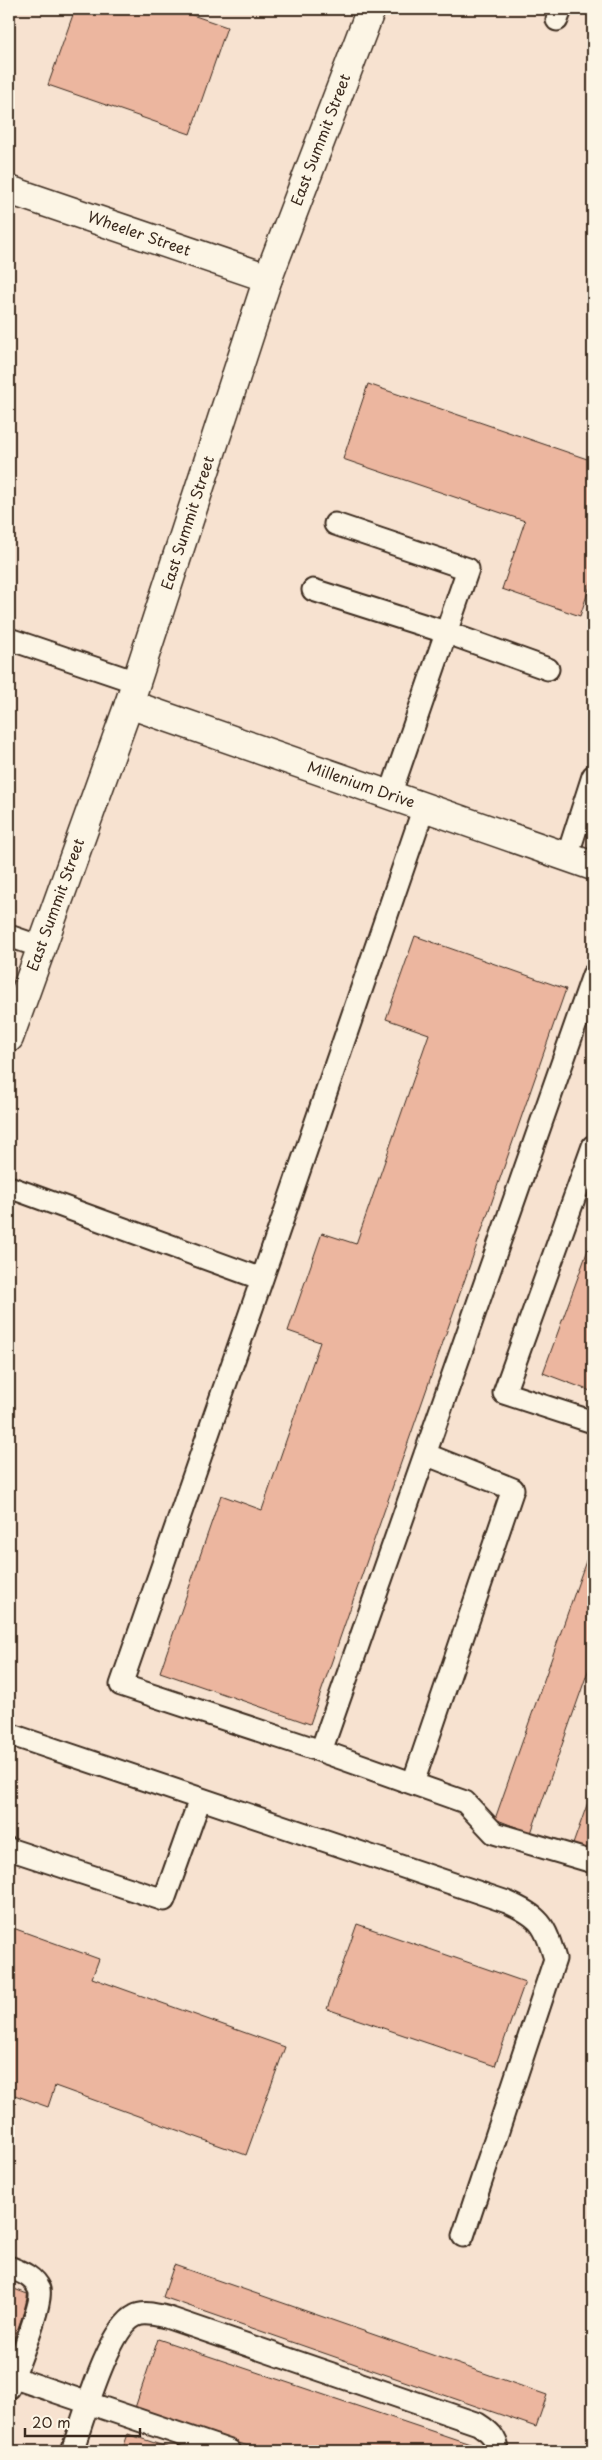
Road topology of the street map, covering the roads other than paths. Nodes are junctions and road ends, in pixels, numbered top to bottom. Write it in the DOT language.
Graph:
graph roads {
  1 [pos="370,9"];
  2 [pos="9,190"];
  3 [pos="268,278"];
  4 [pos="335,524"];
  5 [pos="313,590"];
  6 [pos="445,632"];
  7 [pos="9,639"];
  8 [pos="548,669"];
  9 [pos="132,693"];
  10 [pos="593,776"];
  11 [pos="390,795"];
  12 [pos="424,807"];
  13 [pos="567,857"];
  14 [pos="593,866"];
  15 [pos="9,936"];
  16 [pos="41,947"];
  17 [pos="593,975"];
  18 [pos="10,1028"];
  19 [pos="593,1146"];
  20 [pos="9,1187"];
  21 [pos="262,1279"];
  22 [pos="593,1422"];
  23 [pos="425,1454"];
  24 [pos="9,1737"];
  25 [pos="321,1751"];
  26 [pos="413,1783"];
  27 [pos="200,1799"];
  28 [pos="9,1849"];
  29 [pos="593,1862"];
  30 [pos="463,2236"];
  31 [pos="9,2267"];
  32 [pos="10,2380"];
  33 [pos="89,2404"];
  34 [pos="72,2451"];
  35 [pos="230,2451"];
  36 [pos="498,2451"];
  1 -- 3 [label="street, East Summit Street"];
  2 -- 3 [label="street, Wheeler Street"];
  3 -- 9 [label="street, East Summit Street"];
  4 -- 6 [label="lane"];
  5 -- 6 [label="lane"];
  6 -- 8 [label="lane"];
  6 -- 11 [label="lane"];
  7 -- 9 [label="lane"];
  9 -- 11 [label="street, Millenium Drive"];
  9 -- 16 [label="street, East Summit Street"];
  10 -- 13 [label="lane"];
  11 -- 12 [label="street, Millenium Drive"];
  12 -- 13 [label="street, Millenium Drive"];
  12 -- 21 [label="lane"];
  13 -- 14 [label="street, Millenium Drive"];
  15 -- 16 [label="lane"];
  16 -- 18 [label="street, East Summit Street"];
  17 -- 23 [label="lane"];
  19 -- 22 [label="lane"];
  20 -- 21 [label="lane"];
  21 -- 25 [label="lane"];
  23 -- 25 [label="lane"];
  23 -- 26 [label="lane"];
  24 -- 27 [label="lane"];
  25 -- 26 [label="lane"];
  26 -- 29 [label="lane"];
  27 -- 28 [label="lane"];
  27 -- 30 [label="lane"];
  31 -- 32 [label="lane"];
  32 -- 33 [label="lane"];
  33 -- 34 [label="lane"];
  33 -- 35 [label="lane"];
  33 -- 36 [label="lane"];
}
